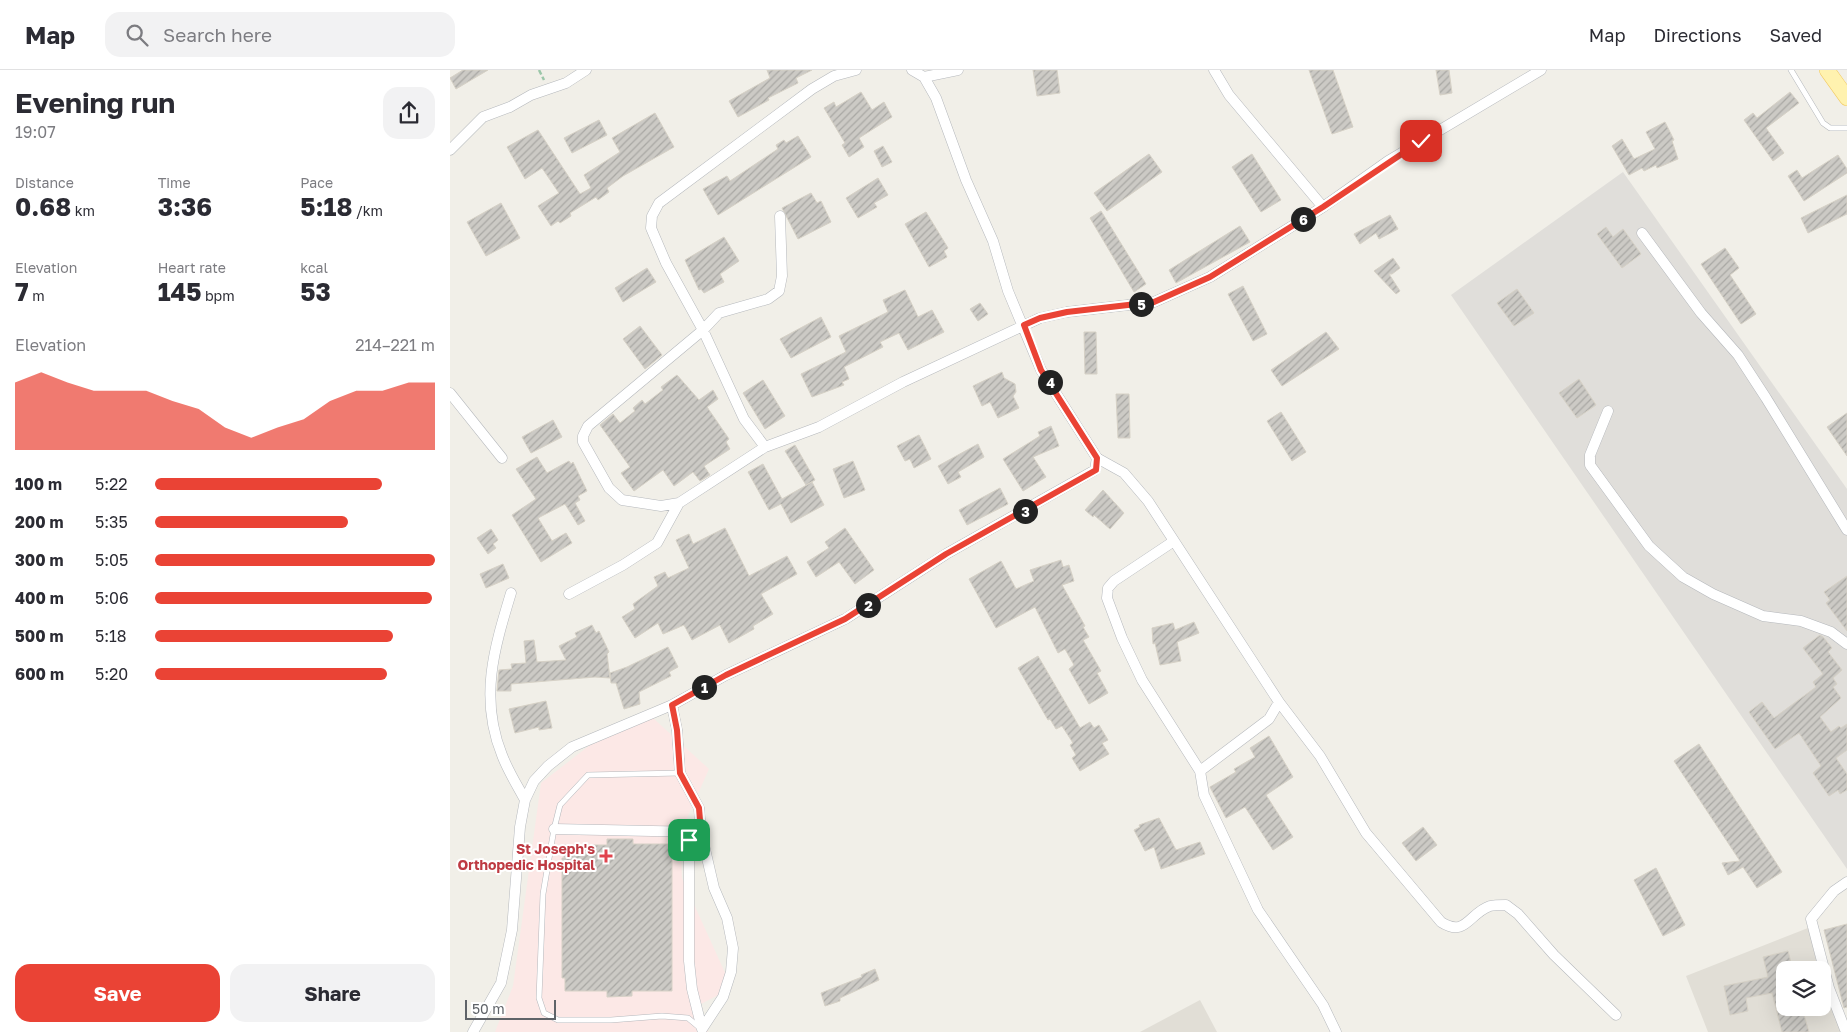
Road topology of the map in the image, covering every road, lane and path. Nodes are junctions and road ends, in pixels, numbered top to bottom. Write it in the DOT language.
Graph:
graph roads {
  1 [pos="586,70"];
  2 [pos="856,70"];
  3 [pos="912,70"];
  4 [pos="958,70"];
  5 [pos="1214,70"];
  6 [pos="1541,70"];
  7 [pos="1791,70"];
  8 [pos="1827,70"];
  9 [pos="924,77"];
  10 [pos="1847,98"];
  11 [pos="1847,128"];
  12 [pos="450,150"];
  13 [pos="1323,207"];
  14 [pos="780,216"];
  15 [pos="1642,233"];
  16 [pos="1024,325"];
  17 [pos="703,330"];
  18 [pos="450,393"];
  19 [pos="1608,411"];
  20 [pos="765,448"];
  21 [pos="502,458"];
  22 [pos="1097,458"];
  23 [pos="679,503"];
  24 [pos="1847,530"];
  25 [pos="1174,541"];
  26 [pos="512,593"];
  27 [pos="570,594"];
  28 [pos="1847,644"];
  29 [pos="1279,702"];
  30 [pos="672,705"];
  31 [pos="1200,771"];
  32 [pos="680,773"];
  33 [pos="525,800"];
  34 [pos="554,829"];
  35 [pos="701,832"];
  36 [pos="1847,882"];
  37 [pos="1616,1015"];
  38 [pos="703,1031"];
  39 [pos="474,1032"];
  40 [pos="1336,1032"];
  41 [pos="1846,1032"];
  1 -- 12 [label="street"];
  2 -- 17 [label="street"];
  3 -- 9 [label="street"];
  4 -- 9 [label="street"];
  5 -- 13 [label="street"];
  6 -- 13 [label="street"];
  7 -- 11 [label="lane"];
  8 -- 10 [label="main road"];
  9 -- 16 [label="street"];
  13 -- 16 [label="street"];
  14 -- 17 [label="street"];
  15 -- 24 [label="street"];
  16 -- 20 [label="street"];
  16 -- 22 [label="street"];
  17 -- 20 [label="street"];
  17 -- 23 [label="street"];
  18 -- 21 [label="street"];
  19 -- 28 [label="street"];
  20 -- 23 [label="street"];
  22 -- 25 [label="street"];
  22 -- 30 [label="street"];
  23 -- 27 [label="street"];
  25 -- 29 [label="street"];
  25 -- 31 [label="street"];
  26 -- 33 [label="street"];
  29 -- 31 [label="street"];
  29 -- 37 [label="street"];
  30 -- 32 [label="street"];
  30 -- 33 [label="street"];
  31 -- 40 [label="street"];
  32 -- 34 [label="lane"];
  32 -- 35 [label="street"];
  33 -- 39 [label="street"];
  34 -- 35 [label="street"];
  34 -- 38 [label="lane"];
  35 -- 38 [label="street"];
  35 -- 38 [label="street"];
  36 -- 41 [label="street"];
}
